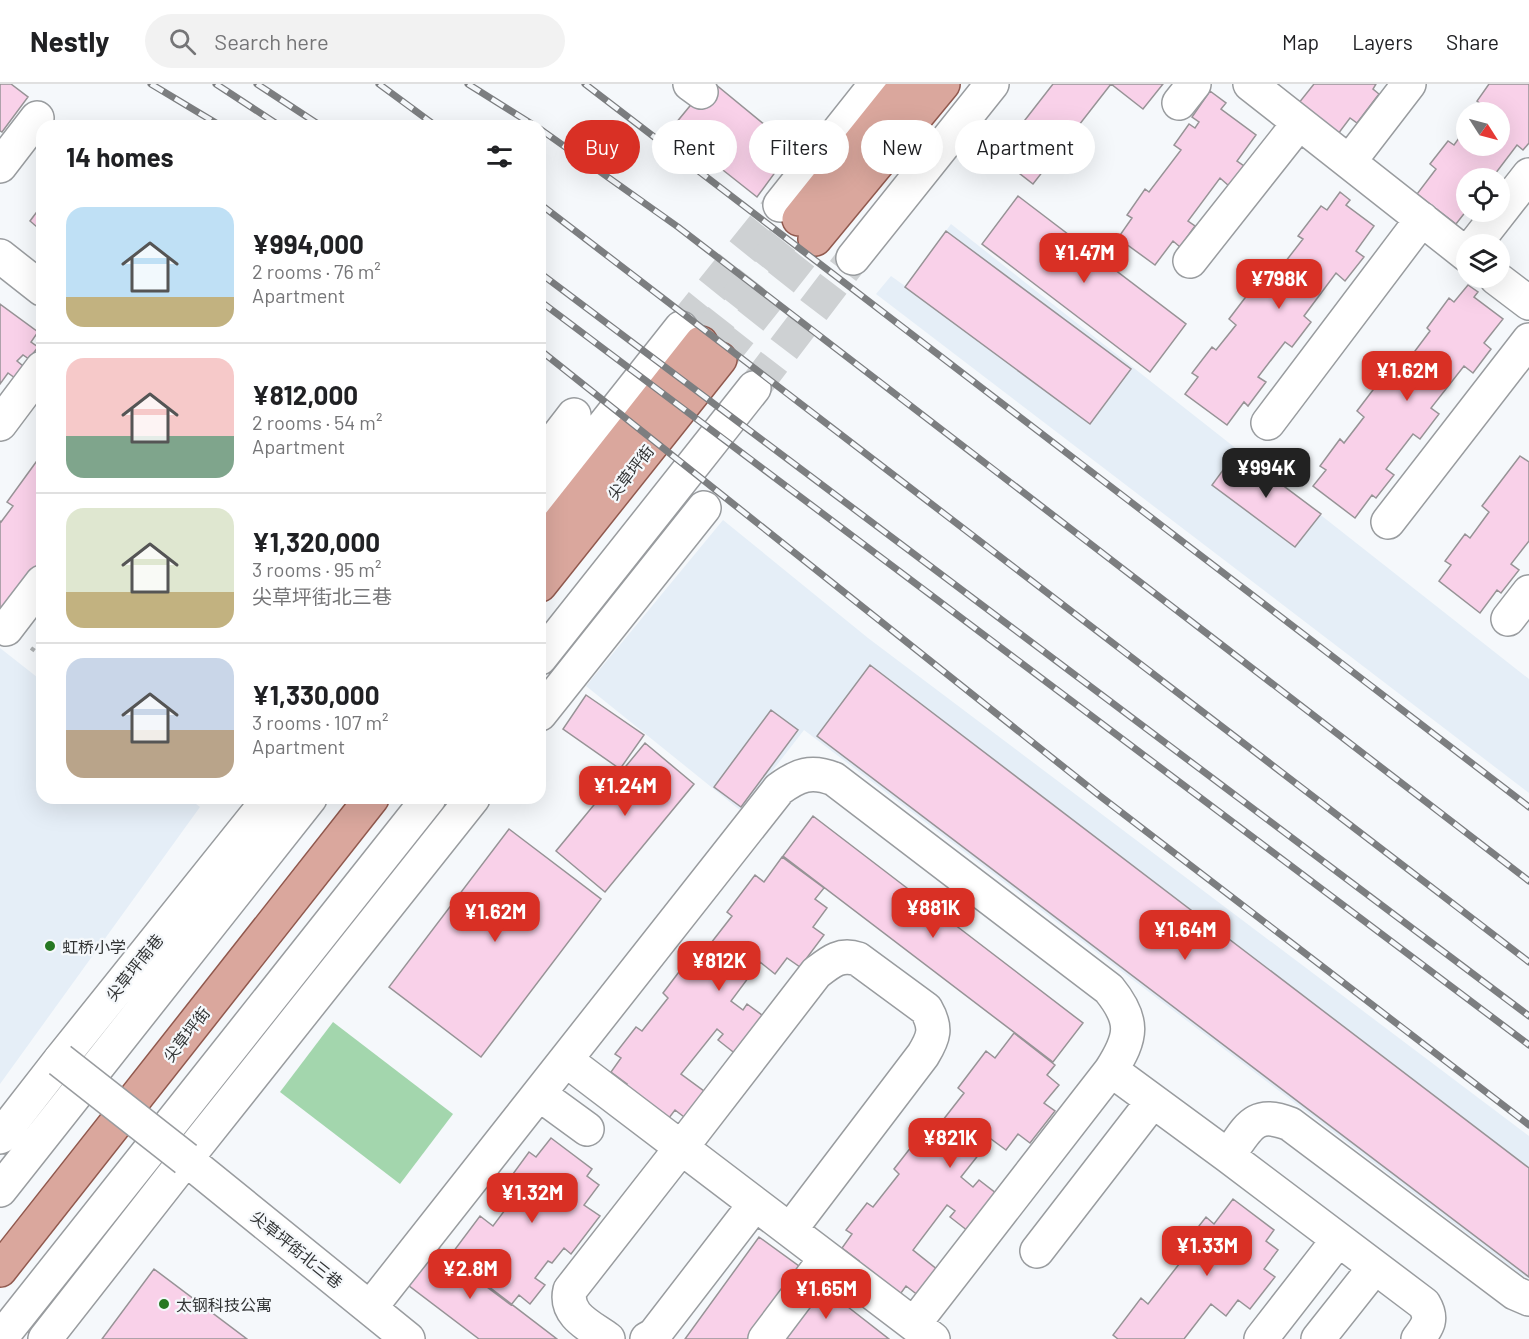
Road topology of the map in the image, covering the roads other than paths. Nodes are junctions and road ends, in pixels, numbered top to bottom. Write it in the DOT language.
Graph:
graph roads {
  1 [pos="876,84"];
  2 [pos="907,84"];
  3 [pos="943,84"];
  4 [pos="992,84"];
  5 [pos="1250,84"];
  6 [pos="1408,84"];
  7 [pos="37,118"];
  8 [pos="1299,123"];
  9 [pos="1349,162"];
  10 [pos="0,166"];
  11 [pos="1529,176"];
  12 [pos="1422,219"];
  13 [pos="798,221"];
  14 [pos="1483,234"];
  15 [pos="1456,246"];
  16 [pos="0,256"];
  17 [pos="853,258"];
  18 [pos="1190,261"];
  19 [pos="36,284"];
  20 [pos="1509,288"];
  21 [pos="1529,303"];
  22 [pos="1529,340"];
  23 [pos="700,343"];
  24 [pos="36,376"];
  25 [pos="754,388"];
  26 [pos="574,415"];
  27 [pos="1268,423"];
  28 [pos="0,424"];
  29 [pos="546,451"];
  30 [pos="546,500"];
  31 [pos="704,508"];
  32 [pos="1388,522"];
  33 [pos="546,539"];
  34 [pos="546,576"];
  35 [pos="36,590"];
  36 [pos="1529,592"];
  37 [pos="1508,619"];
  38 [pos="6,629"];
  39 [pos="546,650"];
  40 [pos="546,707"];
  41 [pos="265,804"];
  42 [pos="305,804"];
  43 [pos="338,804"];
  44 [pos="367,804"];
  45 [pos="424,804"];
  46 [pos="468,804"];
  47 [pos="60,1060"];
  48 [pos="566,1060"];
  49 [pos="1111,1070"];
  50 [pos="539,1094"];
  51 [pos="1153,1101"];
  52 [pos="587,1129"];
  53 [pos="0,1137"];
  54 [pos="681,1148"];
  55 [pos="1228,1156"];
  56 [pos="186,1159"];
  57 [pos="0,1190"];
  58 [pos="755,1204"];
  59 [pos="790,1230"];
  60 [pos="0,1234"];
  61 [pos="1338,1240"];
  62 [pos="1037,1251"];
  63 [pos="826,1258"];
  64 [pos="1375,1267"];
  65 [pos="0,1270"];
  66 [pos="1529,1299"];
  67 [pos="370,1308"];
  68 [pos="923,1332"];
  69 [pos="0,1339"];
  70 [pos="45,1339"];
  71 [pos="408,1339"];
  72 [pos="608,1339"];
  73 [pos="647,1339"];
  74 [pos="765,1339"];
  75 [pos="1261,1339"];
  76 [pos="1318,1339"];
  77 [pos="1419,1339"];
  1 -- 13 [label="street"];
  2 -- 13 [label="main road"];
  3 -- 13 [label="main road"];
  4 -- 17 [label="street"];
  5 -- 8 [label="street"];
  6 -- 9 [label="street"];
  7 -- 10 [label="street"];
  8 -- 9 [label="street"];
  8 -- 18 [label="street"];
  9 -- 12 [label="street"];
  11 -- 14 [label="street"];
  12 -- 15 [label="street"];
  12 -- 27 [label="street"];
  16 -- 19 [label="street"];
  20 -- 21 [label="street"];
  22 -- 32 [label="street"];
  23 -- 30 [label="street"];
  23 -- 33 [label="main road, 尖草坪街"];
  23 -- 34 [label="main road, 尖草坪街"];
  24 -- 28 [label="street"];
  25 -- 39 [label="street"];
  26 -- 29 [label="street"];
  31 -- 40 [label="street"];
  35 -- 38 [label="street"];
  36 -- 37 [label="street"];
  41 -- 47 [label="street, 尖草坪南巷"];
  42 -- 57 [label="street"];
  43 -- 60 [label="main road, 尖草坪街"];
  44 -- 65 [label="main road, 尖草坪街"];
  45 -- 69 [label="street"];
  46 -- 56 [label="street"];
  47 -- 53 [label="street, 尖草坪南巷"];
  47 -- 56 [label="street, 尖草坪街北三巷, bridge"];
  48 -- 49 [label="street"];
  48 -- 50 [label="street"];
  48 -- 54 [label="street"];
  49 -- 51 [label="street"];
  49 -- 68 [label="street"];
  50 -- 52 [label="street"];
  50 -- 67 [label="street"];
  51 -- 55 [label="street"];
  51 -- 62 [label="street"];
  54 -- 58 [label="street"];
  54 -- 59 [label="street"];
  54 -- 72 [label="street"];
  55 -- 61 [label="street"];
  55 -- 66 [label="street"];
  56 -- 67 [label="street, 尖草坪街北三巷"];
  56 -- 70 [label="street"];
  58 -- 59 [label="street"];
  58 -- 73 [label="street"];
  59 -- 63 [label="street"];
  61 -- 64 [label="street"];
  61 -- 75 [label="street"];
  63 -- 68 [label="street"];
  63 -- 74 [label="street"];
  64 -- 76 [label="street"];
  64 -- 77 [label="street"];
  67 -- 71 [label="street, 尖草坪街北三巷"];
}
